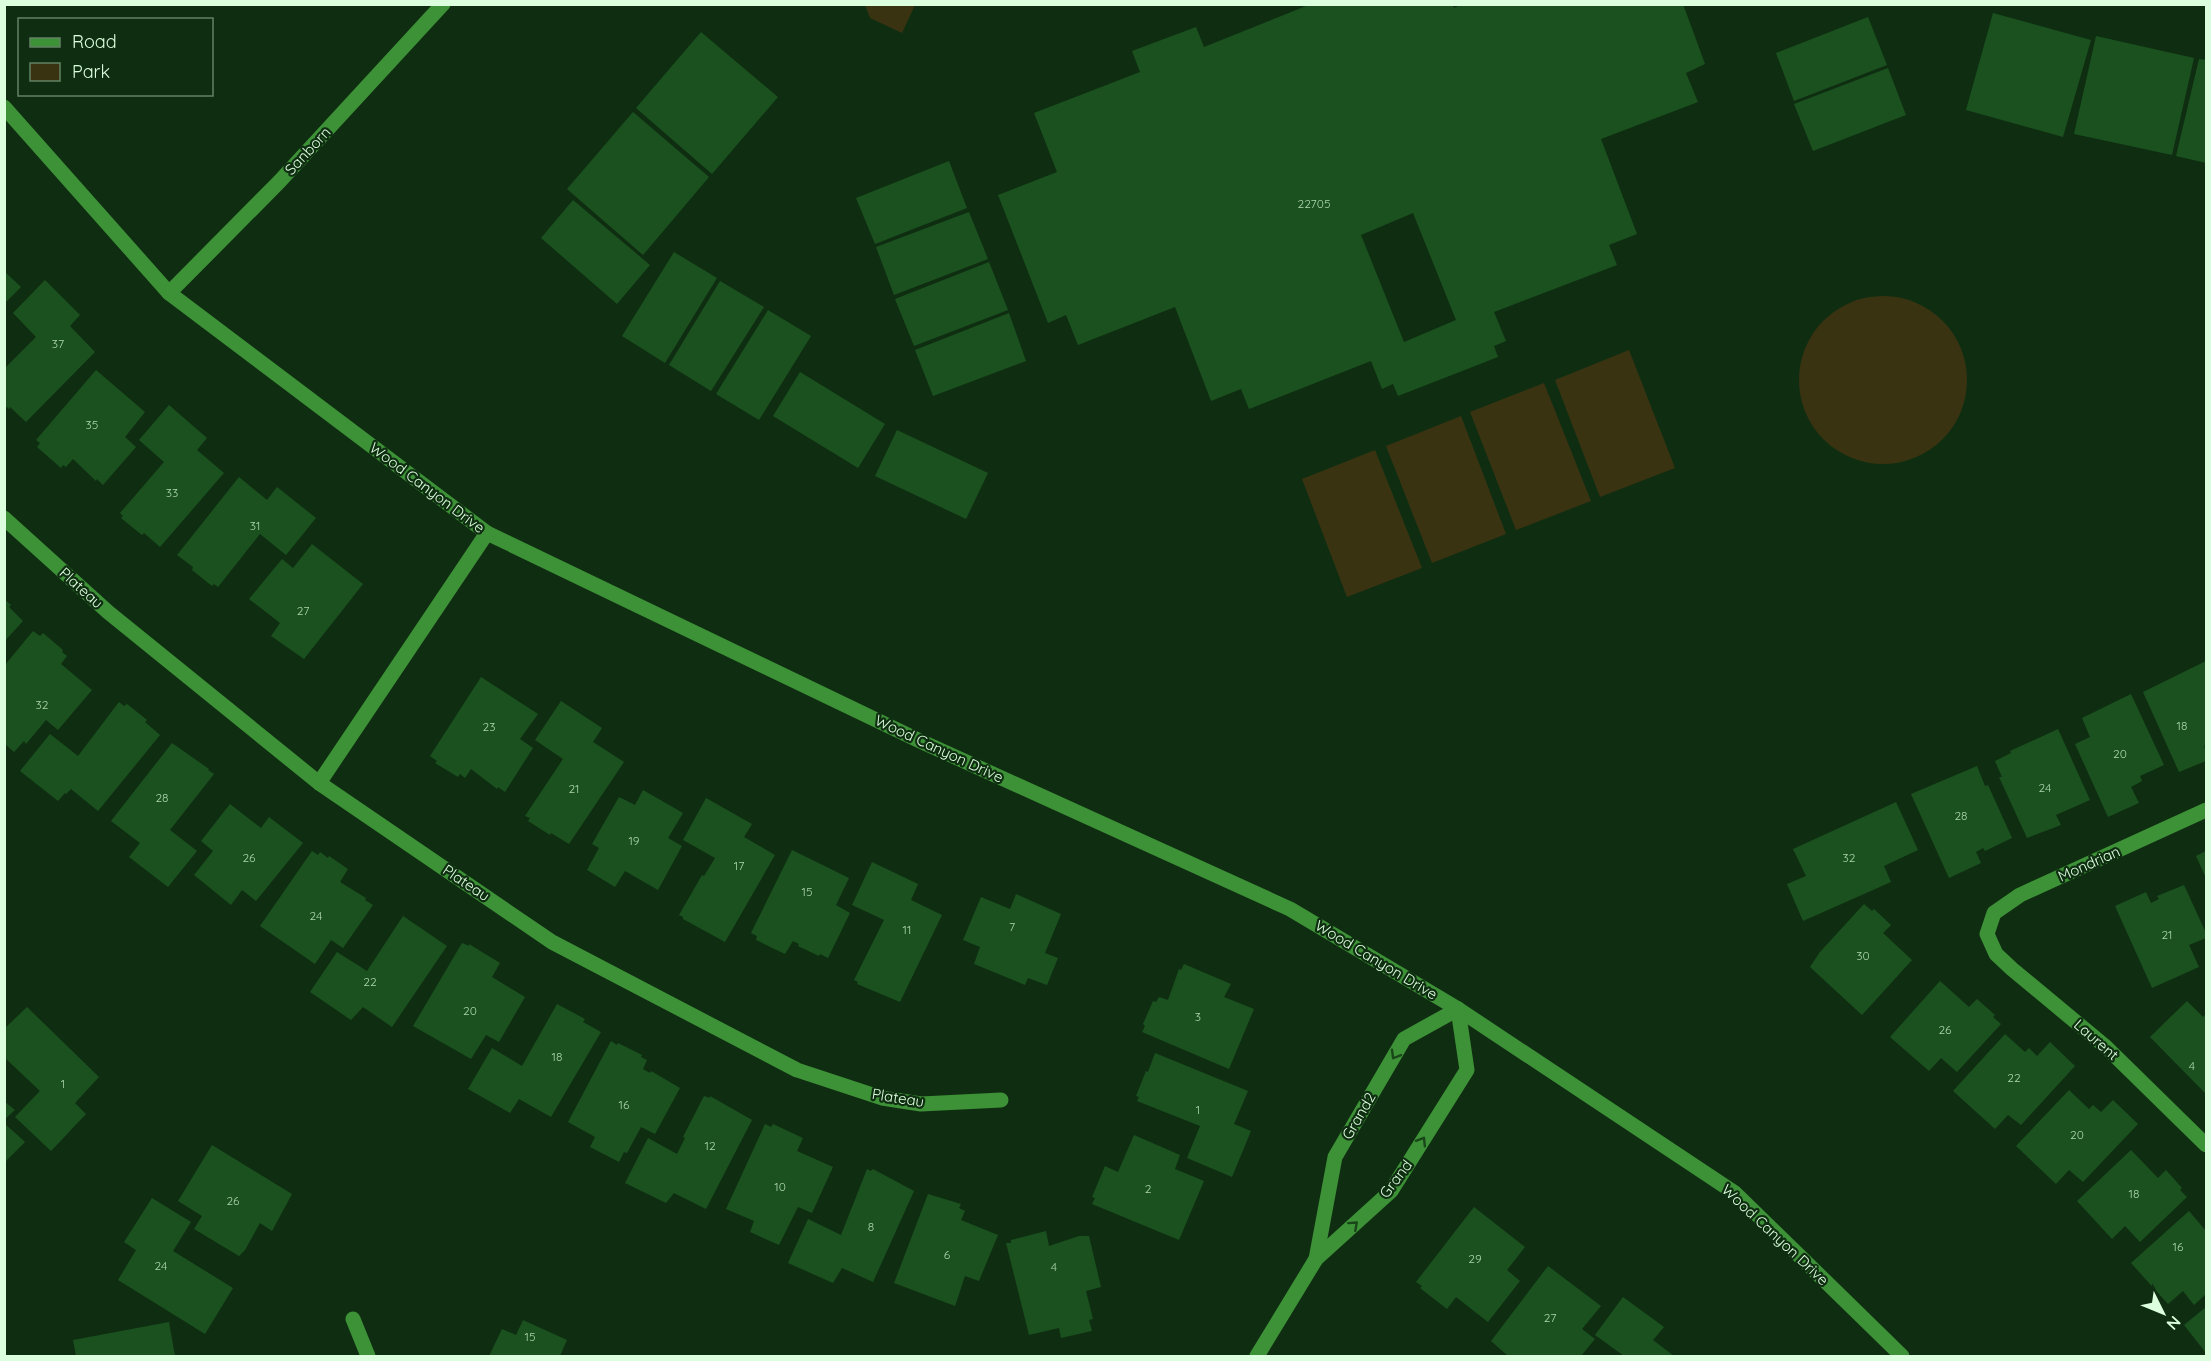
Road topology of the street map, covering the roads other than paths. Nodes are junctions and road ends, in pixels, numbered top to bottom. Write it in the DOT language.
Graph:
graph roads {
  1 [pos="443,4"];
  2 [pos="4,107"];
  3 [pos="169,293"];
  4 [pos="4,518"];
  5 [pos="487,533"];
  6 [pos="319,783"];
  7 [pos="2206,810"];
  8 [pos="1987,934"];
  9 [pos="1458,1009"];
  10 [pos="1001,1100"];
  11 [pos="2206,1145"];
  12 [pos="1316,1259"];
  13 [pos="353,1319"];
  14 [pos="368,1356"];
  15 [pos="1257,1356"];
  16 [pos="1902,1356"];
  1 -- 3 [label="street, Sanborn"];
  2 -- 3 [label="street, Wood Canyon Drive"];
  3 -- 5 [label="street, Wood Canyon Drive"];
  4 -- 6 [label="street, Plateau"];
  5 -- 6 [label="street"];
  5 -- 9 [label="street, Wood Canyon Drive"];
  6 -- 10 [label="street, Plateau"];
  7 -- 8 [label="street, Mondrian"];
  8 -- 11 [label="street, Laurent"];
  9 -- 12 [label="street, Grand2, one-way"];
  12 -- 9 [label="street, Grand, one-way"];
  9 -- 16 [label="street, Wood Canyon Drive"];
  12 -- 15 [label="street, Grand"];
  13 -- 14 [label="street"];
}
